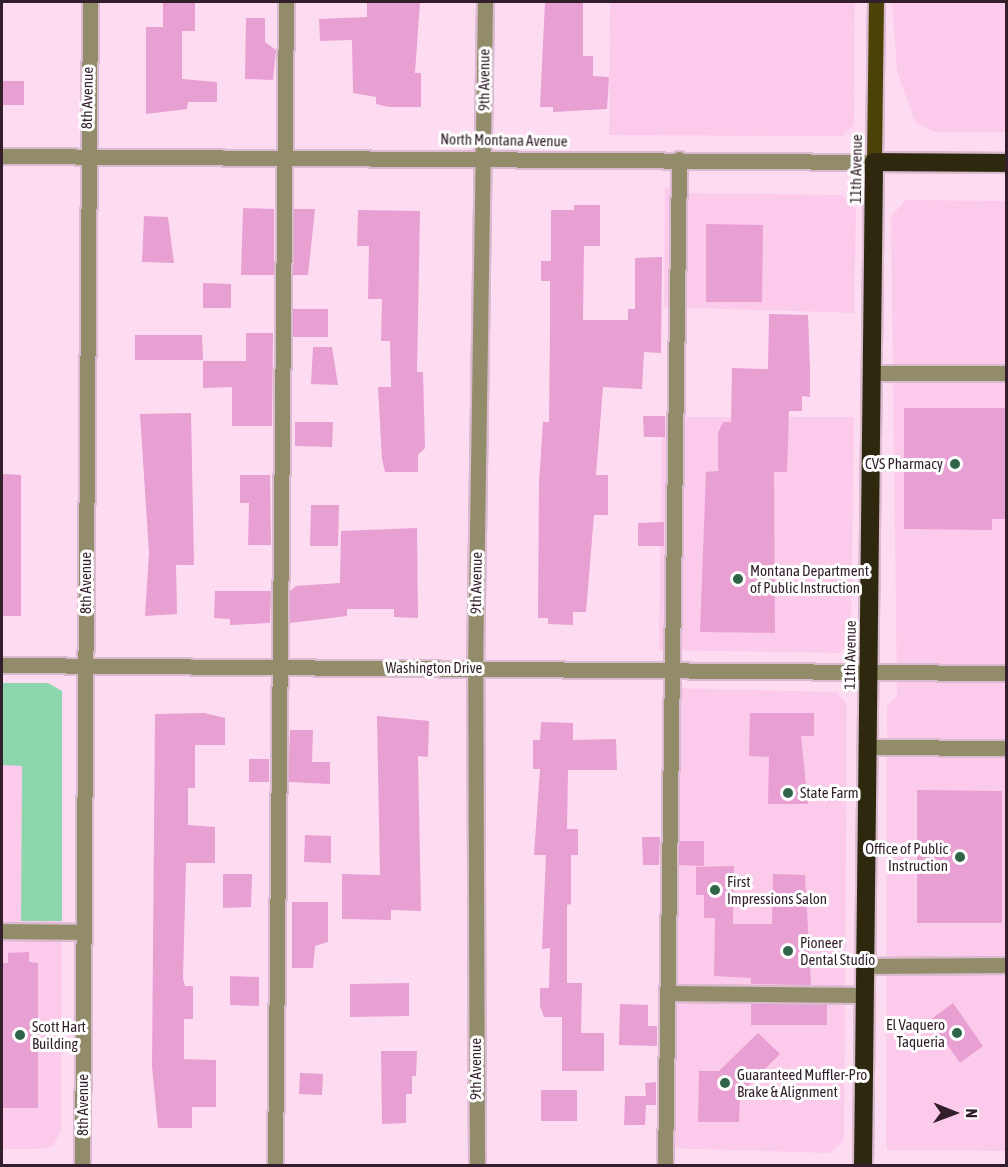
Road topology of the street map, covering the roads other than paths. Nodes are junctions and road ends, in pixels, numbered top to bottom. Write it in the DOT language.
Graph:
graph roads {
  1 [pos="90,2"];
  2 [pos="286,2"];
  3 [pos="485,2"];
  4 [pos="876,2"];
  5 [pos="2,156"];
  6 [pos="86,156"];
  7 [pos="284,157"];
  8 [pos="484,157"];
  9 [pos="679,159"];
  10 [pos="874,162"];
  11 [pos="1006,163"];
  12 [pos="871,373"];
  13 [pos="1006,373"];
  14 [pos="2,665"];
  15 [pos="86,666"];
  16 [pos="279,667"];
  17 [pos="475,669"];
  18 [pos="673,670"];
  19 [pos="867,672"];
  20 [pos="1006,673"];
  21 [pos="866,747"];
  22 [pos="1006,747"];
  23 [pos="2,931"];
  24 [pos="84,932"];
  25 [pos="1006,965"];
  26 [pos="865,966"];
  27 [pos="667,993"];
  28 [pos="864,995"];
  29 [pos="82,1166"];
  30 [pos="275,1166"];
  31 [pos="477,1166"];
  32 [pos="665,1166"];
  33 [pos="863,1166"];
  1 -- 6 [label="street, 8th Avenue"];
  2 -- 7 [label="street"];
  3 -- 8 [label="street, 9th Avenue"];
  4 -- 10 [label="main road, 11th Avenue"];
  5 -- 6 [label="street, North Montana Avenue"];
  6 -- 7 [label="street, North Montana Avenue"];
  6 -- 15 [label="street, 8th Avenue"];
  7 -- 8 [label="street, North Montana Avenue"];
  7 -- 16 [label="street"];
  8 -- 9 [label="street, North Montana Avenue"];
  8 -- 17 [label="street, 9th Avenue"];
  9 -- 10 [label="street, North Montana Avenue"];
  9 -- 18 [label="street"];
  10 -- 11 [label="highway, North Montana Avenue"];
  10 -- 12 [label="highway, 11th Avenue"];
  12 -- 13 [label="street"];
  12 -- 19 [label="highway, 11th Avenue"];
  14 -- 15 [label="street, Washington Drive"];
  15 -- 16 [label="street, Washington Drive"];
  15 -- 24 [label="street, 8th Avenue"];
  16 -- 17 [label="street, Washington Drive"];
  16 -- 30 [label="street"];
  17 -- 18 [label="street, Washington Drive"];
  17 -- 31 [label="street, 9th Avenue"];
  18 -- 19 [label="street, Washington Drive"];
  18 -- 27 [label="street"];
  19 -- 20 [label="street, Washington Drive"];
  19 -- 21 [label="highway, 11th Avenue"];
  21 -- 22 [label="street"];
  21 -- 26 [label="highway, 11th Avenue"];
  23 -- 24 [label="street"];
  24 -- 29 [label="street, 8th Avenue"];
  25 -- 26 [label="street"];
  26 -- 28 [label="highway, 11th Avenue"];
  27 -- 28 [label="street"];
  27 -- 32 [label="street"];
  28 -- 33 [label="highway, 11th Avenue"];
}
